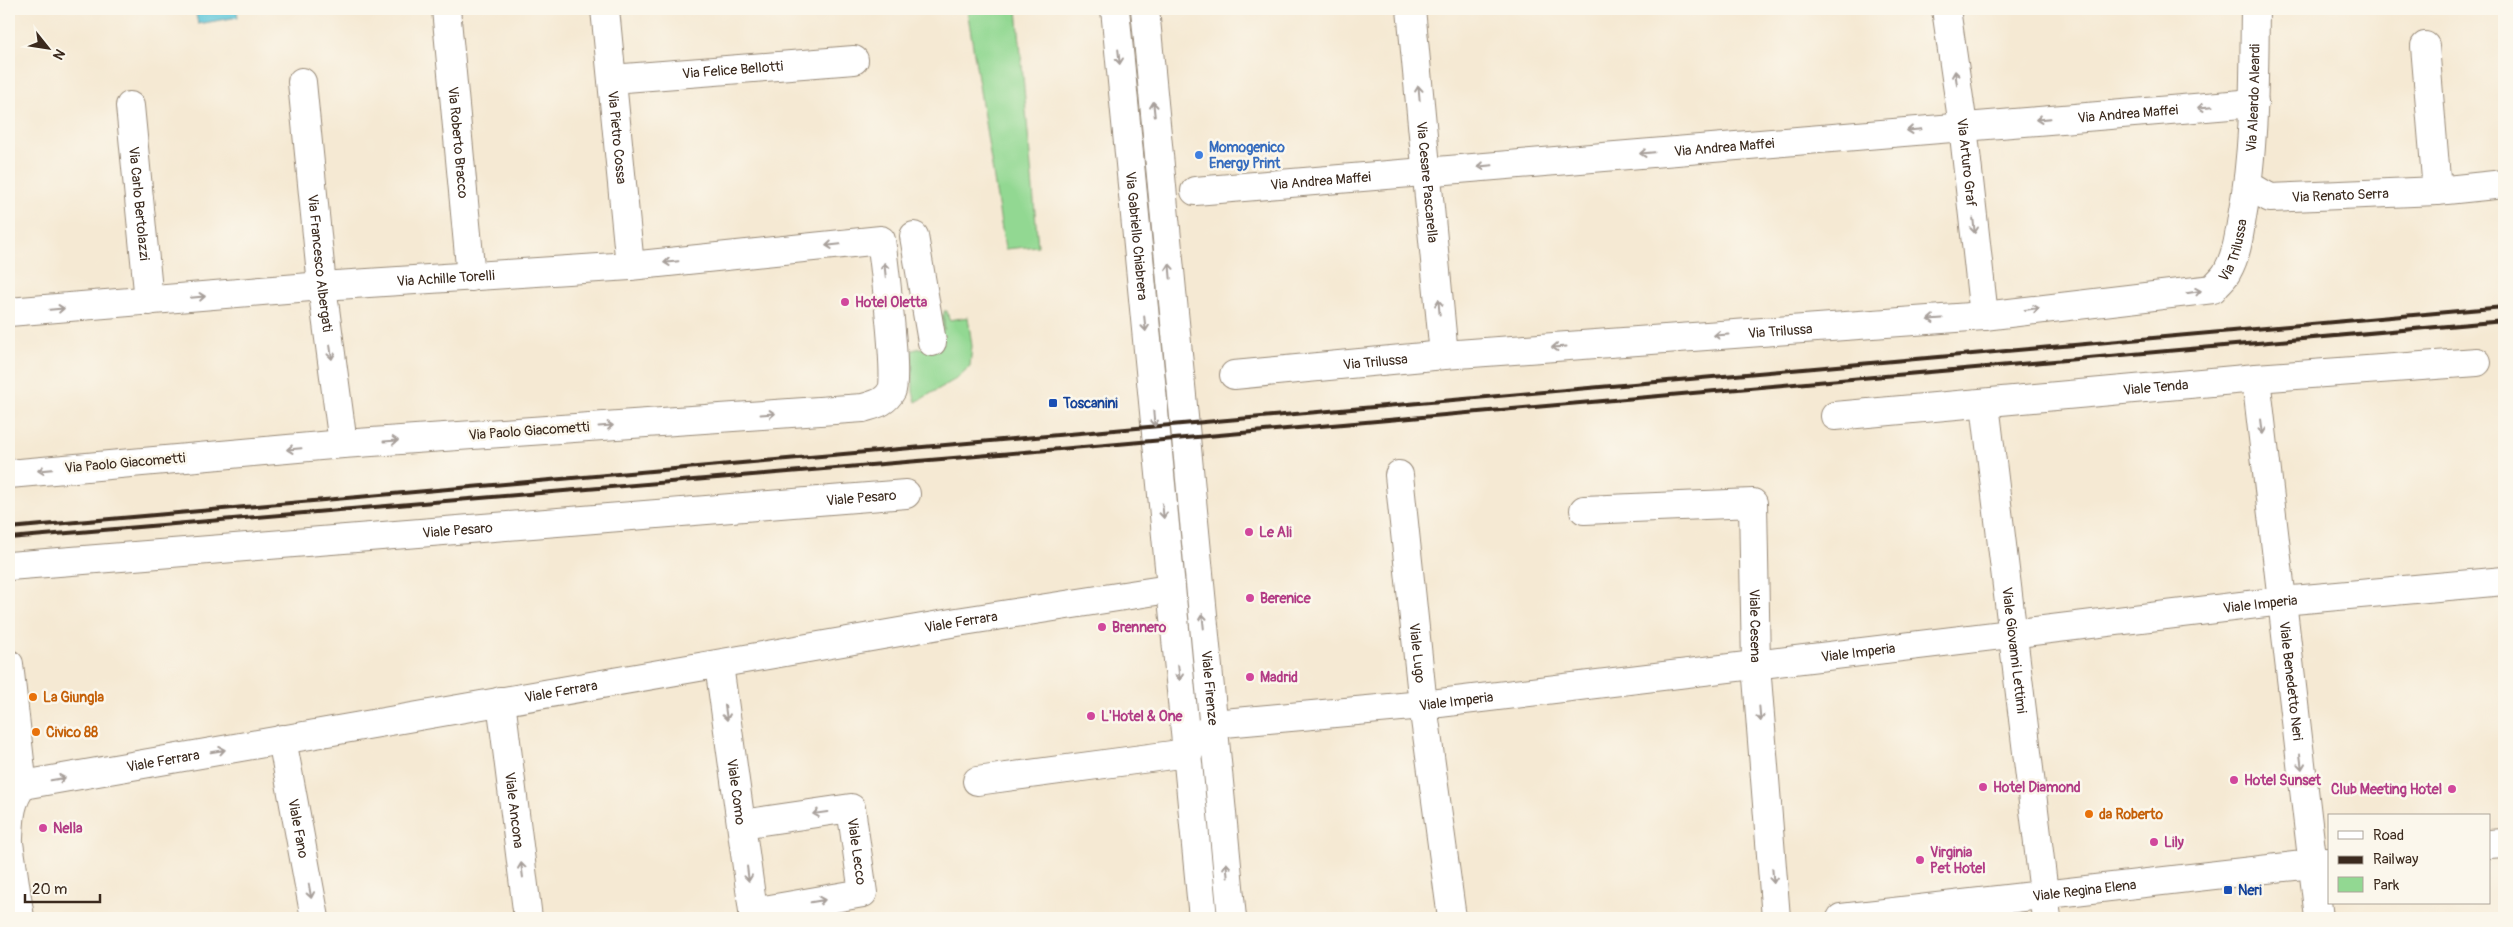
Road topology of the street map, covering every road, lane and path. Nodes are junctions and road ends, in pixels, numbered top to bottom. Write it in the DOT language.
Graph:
graph roads {
  1 [pos="446,9"];
  2 [pos="605,9"];
  3 [pos="1115,9"];
  4 [pos="1145,9"];
  5 [pos="1411,9"];
  6 [pos="1946,9"];
  7 [pos="2255,9"];
  8 [pos="2425,46"];
  9 [pos="854,60"];
  10 [pos="612,79"];
  11 [pos="302,82"];
  12 [pos="2254,103"];
  13 [pos="130,106"];
  14 [pos="1962,126"];
  15 [pos="1426,171"];
  16 [pos="2504,184"];
  17 [pos="2248,186"];
  18 [pos="2438,190"];
  19 [pos="1194,192"];
  20 [pos="914,236"];
  21 [pos="882,240"];
  22 [pos="630,266"];
  23 [pos="471,277"];
  24 [pos="322,286"];
  25 [pos="149,301"];
  26 [pos="9,312"];
  27 [pos="929,312"];
  28 [pos="1984,316"];
  29 [pos="889,317"];
  30 [pos="932,342"];
  31 [pos="1444,356"];
  32 [pos="2476,362"];
  33 [pos="1234,375"];
  34 [pos="2256,378"];
  35 [pos="1985,404"];
  36 [pos="1835,416"];
  37 [pos="343,444"];
  38 [pos="1188,460"];
  39 [pos="9,474"];
  40 [pos="1399,475"];
  41 [pos="906,494"];
  42 [pos="1584,510"];
  43 [pos="9,566"];
  44 [pos="2504,581"];
  45 [pos="1156,591"];
  46 [pos="2282,601"];
  47 [pos="2012,635"];
  48 [pos="9,664"];
  49 [pos="719,665"];
  50 [pos="1756,665"];
  51 [pos="502,701"];
  52 [pos="1423,704"];
  53 [pos="1213,724"];
  54 [pos="282,739"];
  55 [pos="1187,753"];
  56 [pos="22,779"];
  57 [pos="978,781"];
  58 [pos="742,824"];
  59 [pos="9,838"];
  60 [pos="9,843"];
  61 [pos="2504,843"];
  62 [pos="2490,844"];
  63 [pos="2322,863"];
  64 [pos="2046,907"];
  65 [pos="754,915"];
  66 [pos="20,918"];
  67 [pos="315,918"];
  68 [pos="528,918"];
  69 [pos="1203,918"];
  70 [pos="1232,918"];
  71 [pos="1452,918"];
  72 [pos="1776,918"];
  73 [pos="1841,918"];
  74 [pos="2319,918"];
  1 -- 23 [label="street, Via Roberto Bracco"];
  2 -- 10 [label="street, Via Pietro Cossa"];
  3 -- 55 [label="street, Via Gabriello Chiabrera, one-way"];
  38 -- 4 [label="street, Via Gabriello Chiabrera, one-way"];
  15 -- 5 [label="street, Via Cesare Pascarella, one-way"];
  14 -- 6 [label="street, Via Arturo Graf, one-way"];
  7 -- 12 [label="street, Via Aleardo Aleardi"];
  8 -- 18 [label="street"];
  9 -- 10 [label="street, Via Felice Bellotti"];
  10 -- 22 [label="street, Via Pietro Cossa"];
  11 -- 24 [label="street, Via Francesco Albergati"];
  12 -- 14 [label="street, Via Andrea Maffei, one-way"];
  12 -- 17 [label="street, Via Aleardo Aleardi"];
  13 -- 25 [label="street, Via Carlo Bertolazzi"];
  14 -- 15 [label="street, Via Andrea Maffei, one-way"];
  14 -- 28 [label="street, Via Arturo Graf, one-way"];
  15 -- 19 [label="street, Via Andrea Maffei"];
  31 -- 15 [label="street, Via Cesare Pascarella, one-way"];
  16 -- 18 [label="street, Via Renato Serra"];
  17 -- 18 [label="street, Via Renato Serra"];
  28 -- 17 [label="street, Via Trilussa, one-way"];
  20 -- 27 [label="street"];
  21 -- 22 [label="street, Via Achille Torelli, one-way"];
  29 -- 21 [label="street, Via Paolo Giacometti, one-way"];
  22 -- 23 [label="street, Via Achille Torelli"];
  23 -- 24 [label="street, Via Achille Torelli"];
  25 -- 24 [label="street, Via Achille Torelli, one-way"];
  24 -- 37 [label="street, Via Francesco Albergati, one-way"];
  26 -- 25 [label="street, Via Achille Torelli, one-way"];
  27 -- 29 [label="street"];
  27 -- 30 [label="street"];
  28 -- 31 [label="street, Via Trilussa, one-way"];
  37 -- 29 [label="street, Via Paolo Giacometti, one-way"];
  31 -- 33 [label="street, Via Trilussa"];
  32 -- 34 [label="street, Viale Tenda"];
  34 -- 35 [label="street, Viale Tenda"];
  34 -- 46 [label="street, Viale Benedetto Neri, one-way"];
  35 -- 36 [label="street, Viale Tenda"];
  35 -- 47 [label="street, Viale Giovanni Lettimi"];
  37 -- 39 [label="street, Via Paolo Giacometti, one-way"];
  53 -- 38 [label="street, Viale Firenze, one-way"];
  40 -- 52 [label="street, Viale Lugo"];
  41 -- 43 [label="street, Viale Pesaro"];
  42 -- 50 [label="street, Viale Cesena"];
  44 -- 46 [label="street, Viale Imperia"];
  45 -- 49 [label="street, Viale Ferrara"];
  46 -- 47 [label="street, Viale Imperia"];
  46 -- 63 [label="street, Viale Benedetto Neri, one-way"];
  47 -- 50 [label="street, Viale Imperia"];
  47 -- 64 [label="street, Viale Giovanni Lettimi"];
  48 -- 56 [label="street"];
  49 -- 51 [label="street, Viale Ferrara"];
  49 -- 58 [label="street, Viale Como, one-way"];
  50 -- 52 [label="street, Viale Imperia"];
  50 -- 72 [label="street, Viale Cesena, one-way"];
  51 -- 54 [label="street, Viale Ferrara"];
  68 -- 51 [label="street, Viale Ancona, one-way"];
  52 -- 53 [label="street, Viale Imperia"];
  52 -- 71 [label="street, Viale Lugo"];
  53 -- 55 [label="street"];
  70 -- 53 [label="street, Viale Firenze, one-way"];
  59 -- 54 [label="street, Viale Ferrara, one-way"];
  54 -- 67 [label="street, Viale Fano, one-way"];
  55 -- 57 [label="street"];
  55 -- 69 [label="street"];
  58 -- 65 [label="street, Viale Como, one-way"];
  65 -- 58 [label="street, Viale Lecco, one-way"];
  60 -- 66 [label="street"];
  61 -- 62 [label="street"];
  63 -- 64 [label="street, Viale Regina Elena"];
  63 -- 74 [label="street, Viale Benedetto Neri"];
  64 -- 73 [label="street, Viale Regina Elena"];
}
